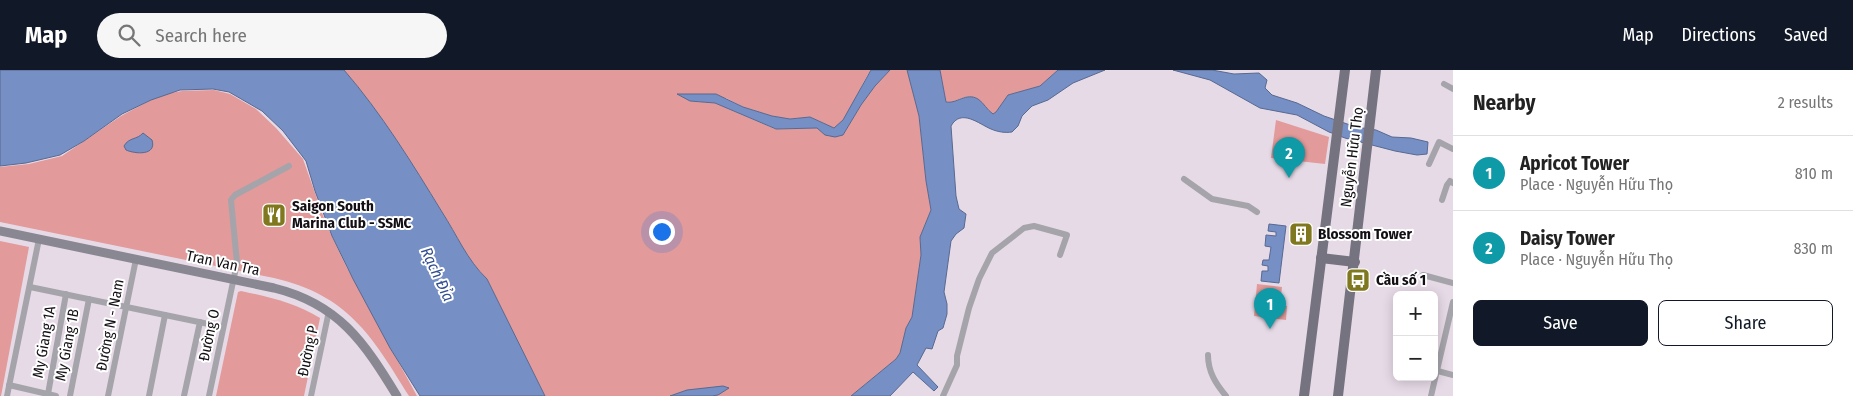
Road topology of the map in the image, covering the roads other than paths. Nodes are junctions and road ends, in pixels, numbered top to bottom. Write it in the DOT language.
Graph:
graph roads {
  1 [pos="1345,70"];
  2 [pos="1376,70"];
  3 [pos="1444,84"];
  4 [pos="1453,89"];
  5 [pos="1453,150"];
  6 [pos="1429,164"];
  7 [pos="289,166"];
  8 [pos="1184,179"];
  9 [pos="1453,183"];
  10 [pos="1442,200"];
  11 [pos="1257,212"];
  12 [pos="0,231"];
  13 [pos="39,239"];
  14 [pos="1060,255"];
  15 [pos="1321,258"];
  16 [pos="136,259"];
  17 [pos="1355,262"];
  18 [pos="1423,275"];
  19 [pos="233,279"];
  20 [pos="1453,283"];
  21 [pos="30,287"];
  22 [pos="66,294"];
  23 [pos="88,299"];
  24 [pos="1453,302"];
  25 [pos="126,307"];
  26 [pos="329,311"];
  27 [pos="165,315"];
  28 [pos="200,322"];
  29 [pos="223,327"];
  30 [pos="1208,355"];
  31 [pos="1438,362"];
  32 [pos="1438,370"];
  33 [pos="1453,374"];
  34 [pos="1434,381"];
  35 [pos="9,385"];
  36 [pos="48,394"];
  37 [pos="6,396"];
  38 [pos="56,396"];
  39 [pos="70,396"];
  40 [pos="108,396"];
  41 [pos="149,396"];
  42 [pos="184,396"];
  43 [pos="209,396"];
  44 [pos="311,396"];
  45 [pos="398,396"];
  46 [pos="943,396"];
  47 [pos="1226,396"];
  48 [pos="1304,396"];
  49 [pos="1338,396"];
  50 [pos="1431,396"];
  1 -- 15 [label="main road, Nguyễn Hữu Thọ"];
  2 -- 17 [label="main road, Nguyễn Hữu Thọ"];
  3 -- 4 [label="street"];
  5 -- 6 [label="street"];
  7 -- 19 [label="street, Đường O"];
  8 -- 11 [label="street"];
  9 -- 10 [label="street"];
  12 -- 13 [label="main road, Tran Van Tra"];
  13 -- 16 [label="main road, Tran Van Tra"];
  13 -- 21 [label="street"];
  14 -- 46 [label="street"];
  15 -- 17 [label="main road"];
  15 -- 48 [label="main road, Nguyễn Hữu Thọ"];
  16 -- 19 [label="main road, Tran Van Tra"];
  16 -- 25 [label="street, Đường N - Nam"];
  17 -- 49 [label="main road, Nguyễn Hữu Thọ"];
  18 -- 20 [label="street"];
  19 -- 26 [label="main road, Tran Van Tra"];
  19 -- 29 [label="street, Đường O"];
  21 -- 22 [label="street"];
  21 -- 35 [label="street"];
  22 -- 23 [label="street"];
  22 -- 36 [label="street, My Giang 1A"];
  23 -- 25 [label="street"];
  23 -- 39 [label="street, My Giang 1B"];
  24 -- 31 [label="street"];
  25 -- 27 [label="street"];
  25 -- 40 [label="street, Đường N - Nam"];
  26 -- 44 [label="street, Đường P"];
  26 -- 45 [label="main road, Tran Van Tra"];
  27 -- 28 [label="street"];
  27 -- 41 [label="street"];
  28 -- 29 [label="street"];
  28 -- 42 [label="street"];
  29 -- 43 [label="street, Đường O"];
  30 -- 47 [label="street"];
  32 -- 33 [label="street"];
  34 -- 50 [label="street"];
  35 -- 36 [label="street"];
  35 -- 37 [label="street"];
  36 -- 38 [label="street"];
}
